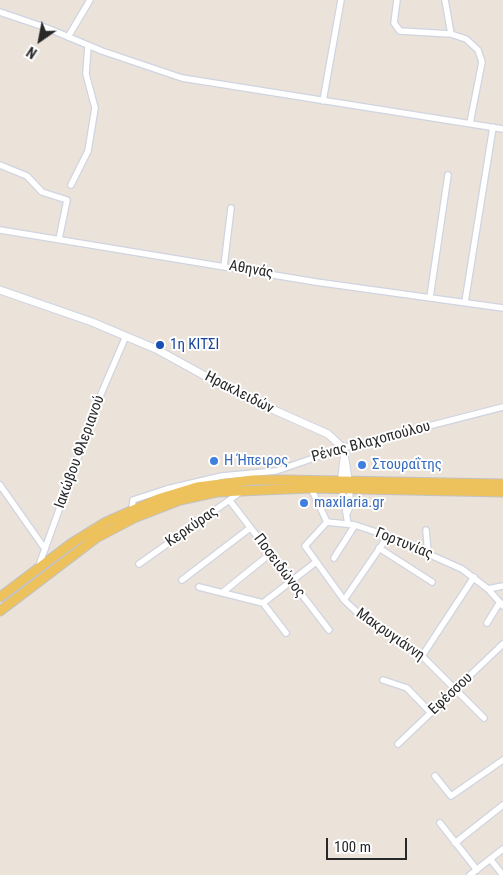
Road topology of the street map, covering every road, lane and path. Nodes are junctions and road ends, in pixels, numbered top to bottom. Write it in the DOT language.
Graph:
graph roads {
  1 [pos="90,0"];
  2 [pos="341,0"];
  3 [pos="398,0"];
  4 [pos="445,0"];
  5 [pos="0,12"];
  6 [pos="451,34"];
  7 [pos="68,37"];
  8 [pos="88,46"];
  9 [pos="323,101"];
  10 [pos="470,123"];
  11 [pos="493,128"];
  12 [pos="503,129"];
  13 [pos="0,164"];
  14 [pos="448,175"];
  15 [pos="71,185"];
  16 [pos="231,208"];
  17 [pos="0,230"];
  18 [pos="59,239"];
  19 [pos="224,266"];
  20 [pos="0,290"];
  21 [pos="430,298"];
  22 [pos="465,302"];
  23 [pos="503,308"];
  24 [pos="126,336"];
  25 [pos="503,407"];
  26 [pos="343,448"];
  27 [pos="503,484"];
  28 [pos="0,485"];
  29 [pos="345,485"];
  30 [pos="312,488"];
  31 [pos="244,490"];
  32 [pos="503,492"];
  33 [pos="230,501"];
  34 [pos="132,510"];
  35 [pos="328,522"];
  36 [pos="348,524"];
  37 [pos="355,525"];
  38 [pos="250,528"];
  39 [pos="426,530"];
  40 [pos="388,536"];
  41 [pos="379,548"];
  42 [pos="45,549"];
  43 [pos="270,554"];
  44 [pos="428,554"];
  45 [pos="334,558"];
  46 [pos="316,562"];
  47 [pos="139,564"];
  48 [pos="38,569"];
  49 [pos="474,577"];
  50 [pos="182,580"];
  51 [pos="291,582"];
  52 [pos="432,582"];
  53 [pos="503,586"];
  54 [pos="199,587"];
  55 [pos="488,589"];
  56 [pos="223,592"];
  57 [pos="0,597"];
  58 [pos="344,600"];
  59 [pos="263,603"];
  60 [pos="502,604"];
  61 [pos="0,611"];
  62 [pos="487,623"];
  63 [pos="329,630"];
  64 [pos="286,633"];
  65 [pos="503,644"];
  66 [pos="422,656"];
  67 [pos="383,680"];
  68 [pos="456,690"];
  69 [pos="431,712"];
  70 [pos="484,718"];
  71 [pos="398,744"];
  72 [pos="503,760"];
  73 [pos="435,776"];
  74 [pos="503,805"];
  75 [pos="440,823"];
  76 [pos="455,843"];
  77 [pos="503,849"];
  78 [pos="490,859"];
  79 [pos="477,870"];
  80 [pos="470,875"];
  81 [pos="503,875"];
  1 -- 7 [label="street"];
  2 -- 9 [label="street"];
  3 -- 6 [label="street"];
  4 -- 6 [label="street"];
  5 -- 7 [label="street"];
  6 -- 10 [label="street"];
  7 -- 8 [label="street"];
  8 -- 9 [label="street"];
  8 -- 15 [label="street"];
  9 -- 10 [label="street"];
  10 -- 11 [label="street"];
  11 -- 12 [label="street"];
  11 -- 22 [label="street"];
  13 -- 18 [label="street"];
  14 -- 21 [label="street"];
  16 -- 19 [label="street"];
  17 -- 18 [label="street, Αθηνάς"];
  18 -- 19 [label="street, Αθηνάς"];
  19 -- 21 [label="street, Αθηνάς"];
  20 -- 24 [label="street, Ηρακλειδών"];
  21 -- 22 [label="street, Αθηνάς"];
  22 -- 23 [label="street, Αθηνάς"];
  24 -- 26 [label="street, Ηρακλειδών"];
  24 -- 42 [label="street, Ιακώβου Φλεριανού"];
  25 -- 26 [label="street, Ρένας Βλαχοπούλου"];
  26 -- 29 [label="street"];
  26 -- 34 [label="street, Ρένας Βλαχοπούλου"];
  27 -- 29 [label="main road"];
  28 -- 42 [label="street"];
  29 -- 30 [label="main road"];
  29 -- 32 [label="main road"];
  29 -- 34 [label="main road"];
  29 -- 36 [label="street"];
  30 -- 31 [label="main road"];
  30 -- 35 [label="street"];
  31 -- 33 [label="street, Κερκύρας"];
  31 -- 61 [label="main road"];
  33 -- 38 [label="street, Ποσειδώνος"];
  33 -- 47 [label="street, Κερκύρας"];
  34 -- 48 [label="main road"];
  35 -- 36 [label="street, Γορτυνίας"];
  35 -- 46 [label="street, Μακρυγιάννη"];
  36 -- 37 [label="street, Γορτυνίας"];
  37 -- 40 [label="street, Γορτυνίας"];
  37 -- 45 [label="street"];
  38 -- 43 [label="street, Ποσειδώνος"];
  38 -- 50 [label="street"];
  39 -- 44 [label="street"];
  40 -- 41 [label="street"];
  40 -- 44 [label="street, Γορτυνίας"];
  41 -- 52 [label="street"];
  41 -- 58 [label="street"];
  42 -- 48 [label="street, Ιακώβου Φλεριανού"];
  43 -- 51 [label="street, Ποσειδώνος"];
  43 -- 56 [label="street"];
  44 -- 49 [label="street, Γορτυνίας"];
  46 -- 51 [label="street"];
  46 -- 58 [label="street, Μακρυγιάννη"];
  48 -- 57 [label="main road"];
  49 -- 55 [label="street, Γορτυνίας"];
  49 -- 66 [label="street"];
  51 -- 59 [label="street"];
  51 -- 63 [label="street, Ποσειδώνος"];
  53 -- 55 [label="street"];
  54 -- 56 [label="street"];
  55 -- 60 [label="street, Γορτυνίας"];
  56 -- 59 [label="street"];
  58 -- 66 [label="street, Μακρυγιάννη"];
  59 -- 64 [label="street"];
  60 -- 62 [label="street"];
  65 -- 68 [label="street, Εφέσσου"];
  66 -- 68 [label="street, Μακρυγιάννη"];
  67 -- 69 [label="street"];
  68 -- 69 [label="street, Εφέσσου"];
  68 -- 70 [label="street, Μακρυγιάννη"];
  69 -- 71 [label="street, Εφέσσου"];
  72 -- 73 [label="street"];
  74 -- 76 [label="street"];
  75 -- 76 [label="street"];
  76 -- 79 [label="street"];
  77 -- 78 [label="street"];
  78 -- 79 [label="street"];
  78 -- 81 [label="street"];
  79 -- 80 [label="street"];
}
